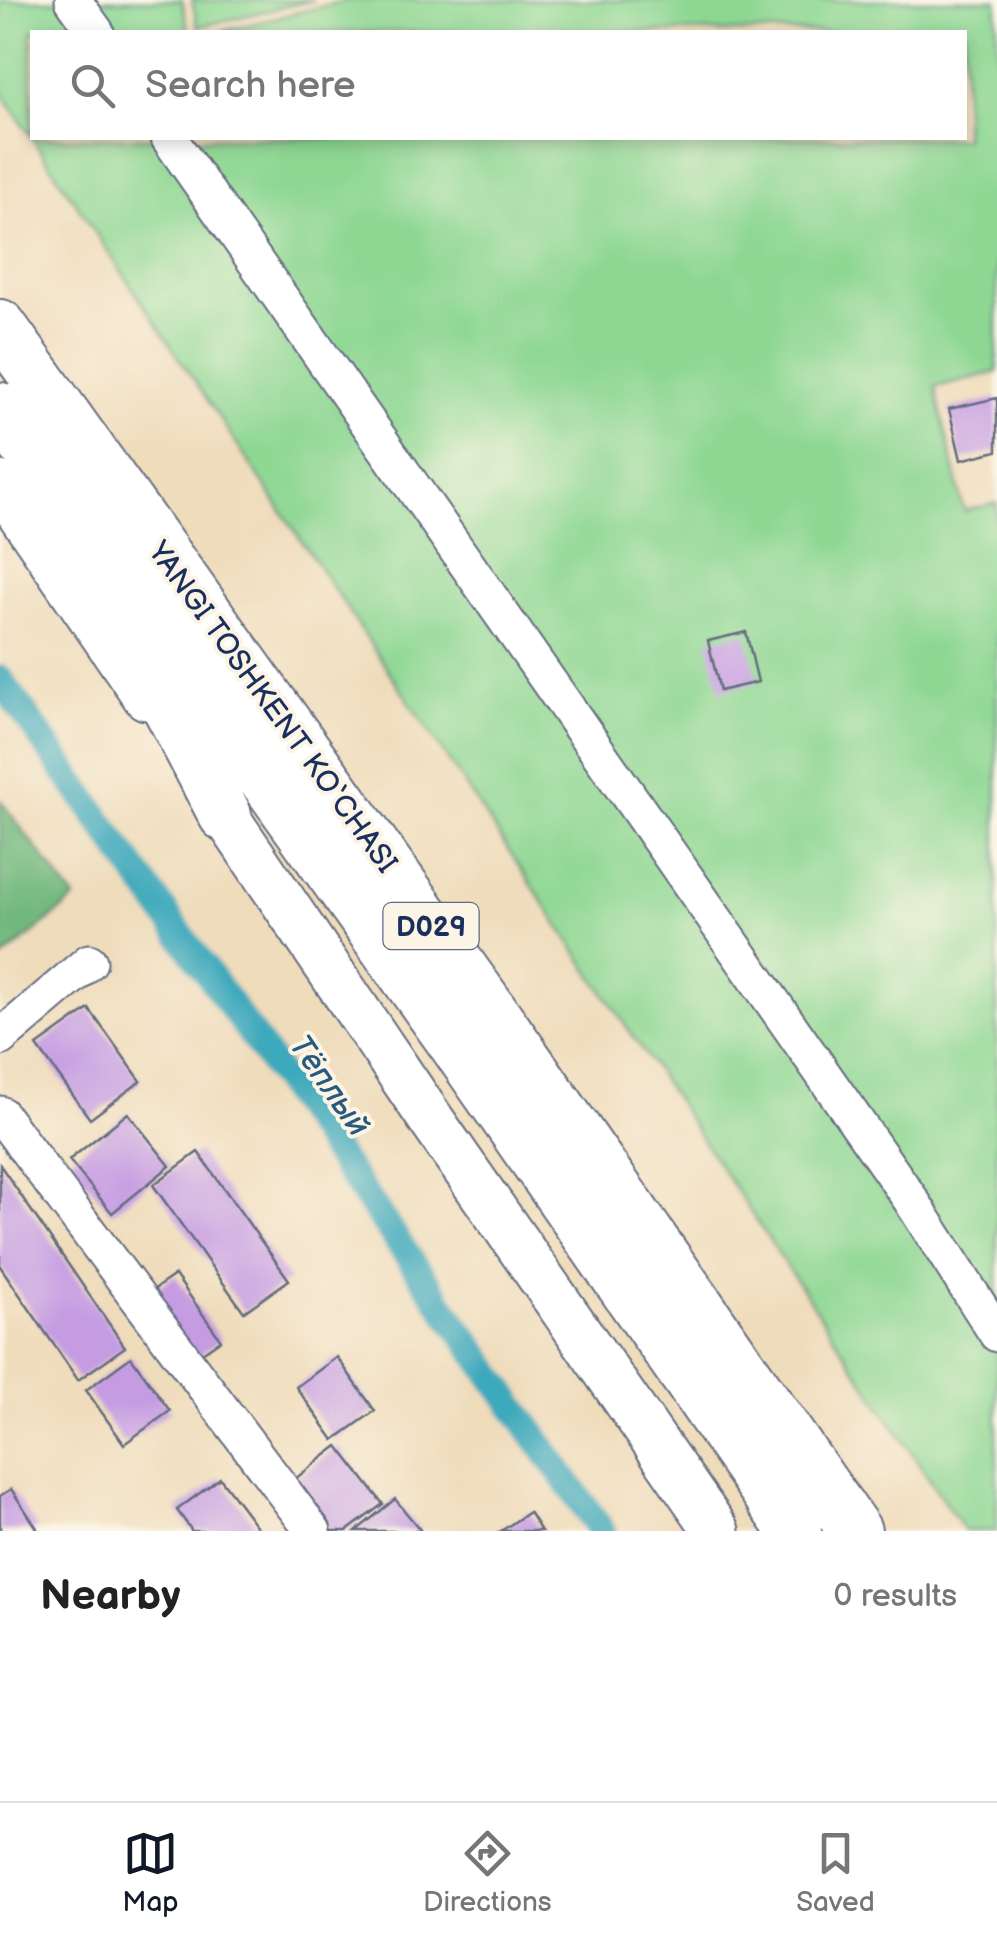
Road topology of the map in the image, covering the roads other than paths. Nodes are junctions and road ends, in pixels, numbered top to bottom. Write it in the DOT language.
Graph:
graph roads {
  1 [pos="73,0"];
  2 [pos="95,30"];
  3 [pos="170,140"];
  4 [pos="0,326"];
  5 [pos="0,409"];
  6 [pos="0,428"];
  7 [pos="24,480"];
  8 [pos="224,815"];
  9 [pos="89,962"];
  10 [pos="0,1038"];
  11 [pos="0,1114"];
  12 [pos="997,1334"];
  13 [pos="312,1531"];
  14 [pos="718,1531"];
  15 [pos="795,1531"];
  16 [pos="855,1531"];
  1 -- 2 [label="street"];
  3 -- 12 [label="street"];
  4 -- 16 [label="highway, YANGI TOSHKENT KO‘CHASI / D029"];
  5 -- 7 [label="highway, YANGI TOSHKENT KO‘CHASI / D029"];
  6 -- 7 [label="highway"];
  7 -- 8 [label="highway"];
  7 -- 15 [label="highway, YANGI TOSHKENT KO‘CHASI / D029"];
  8 -- 14 [label="main road"];
  9 -- 10 [label="street"];
  11 -- 13 [label="street"];
}
